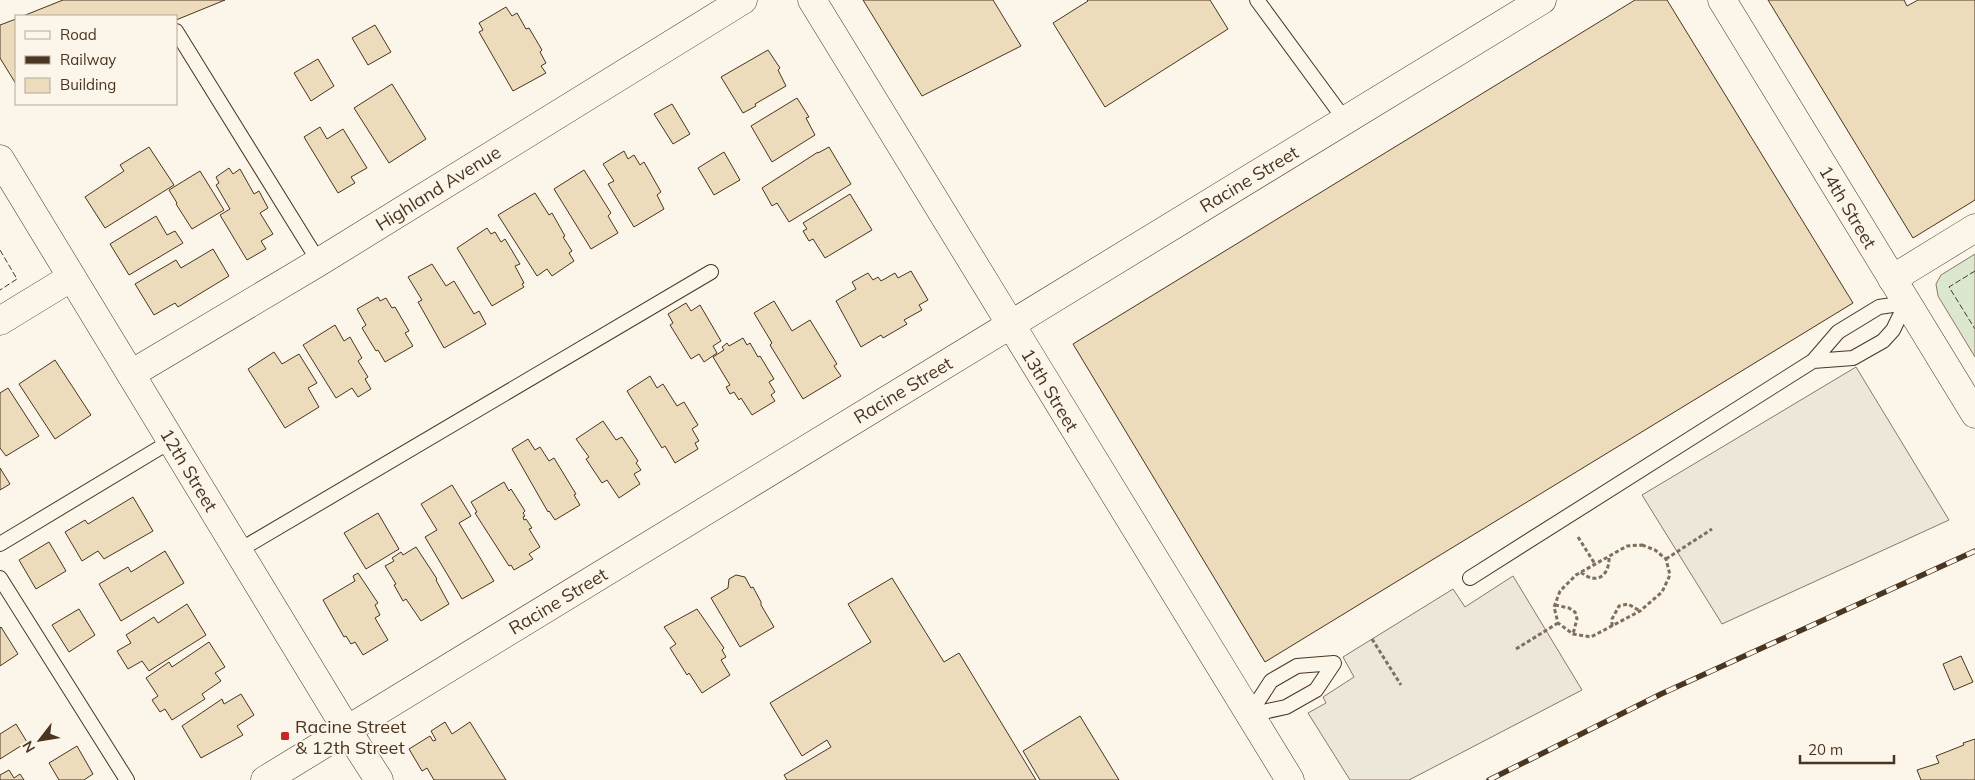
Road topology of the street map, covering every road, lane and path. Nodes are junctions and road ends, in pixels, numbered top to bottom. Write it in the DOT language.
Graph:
graph roads {
  1 [pos="743,0"];
  2 [pos="812,0"];
  3 [pos="1257,0"];
  4 [pos="1542,0"];
  5 [pos="1722,0"];
  6 [pos="178,34"];
  7 [pos="1345,120"];
  8 [pos="0,159"];
  9 [pos="1975,228"];
  10 [pos="319,262"];
  11 [pos="711,272"];
  12 [pos="72,277"];
  13 [pos="1892,279"];
  14 [pos="1906,303"];
  15 [pos="0,321"];
  16 [pos="1010,324"];
  17 [pos="1813,361"];
  18 [pos="131,374"];
  19 [pos="1975,414"];
  20 [pos="171,440"];
  21 [pos="1566,517"];
  22 [pos="1712,529"];
  23 [pos="0,544"];
  24 [pos="238,551"];
  25 [pos="1609,556"];
  26 [pos="1666,559"];
  27 [pos="1595,564"];
  28 [pos="1581,572"];
  29 [pos="0,578"];
  30 [pos="1470,578"];
  31 [pos="1555,605"];
  32 [pos="1640,611"];
  33 [pos="1558,623"];
  34 [pos="1612,627"];
  35 [pos="1573,634"];
  36 [pos="1372,639"];
  37 [pos="1516,649"];
  38 [pos="1401,685"];
  39 [pos="1249,715"];
  40 [pos="348,730"];
  41 [pos="127,780"];
  42 [pos="265,780"];
  43 [pos="379,780"];
  44 [pos="1290,780"];
  1 -- 10 [label="street, Highland Avenue"];
  2 -- 16 [label="street, 13th Street"];
  3 -- 7 [label="lane"];
  4 -- 7 [label="street, Racine Street"];
  5 -- 13 [label="street, 14th Street"];
  6 -- 10 [label="lane"];
  7 -- 16 [label="street, Racine Street"];
  8 -- 12 [label="street, 12th Street"];
  9 -- 13 [label="street"];
  10 -- 18 [label="street, Highland Avenue"];
  11 -- 24 [label="lane"];
  12 -- 15 [label="street"];
  12 -- 18 [label="street, 12th Street"];
  13 -- 14 [label="street, 14th Street"];
  14 -- 17 [label="lane"];
  14 -- 17 [label="lane"];
  14 -- 19 [label="street, 14th Street"];
  16 -- 39 [label="street, 13th Street"];
  16 -- 40 [label="street, Racine Street"];
  17 -- 21 [label="lane"];
  18 -- 20 [label="street, 12th Street"];
  20 -- 23 [label="lane"];
  20 -- 24 [label="street, 12th Street"];
  21 -- 27 [label="path"];
  21 -- 30 [label="lane"];
  22 -- 26 [label="path"];
  24 -- 40 [label="street, 12th Street"];
  25 -- 26 [label="path"];
  25 -- 27 [label="path"];
  25 -- 28 [label="path"];
  26 -- 32 [label="path"];
  27 -- 28 [label="path"];
  28 -- 31 [label="path"];
  29 -- 41 [label="lane"];
  31 -- 33 [label="path"];
  31 -- 35 [label="path"];
  32 -- 34 [label="path"];
  32 -- 34 [label="path"];
  33 -- 35 [label="path"];
  33 -- 37 [label="path"];
  34 -- 35 [label="path"];
  36 -- 38 [label="path"];
  39 -- 39 [label="lane"];
  39 -- 44 [label="street, 13th Street"];
  40 -- 42 [label="street, Racine Street"];
  40 -- 43 [label="street, 12th Street"];
}
